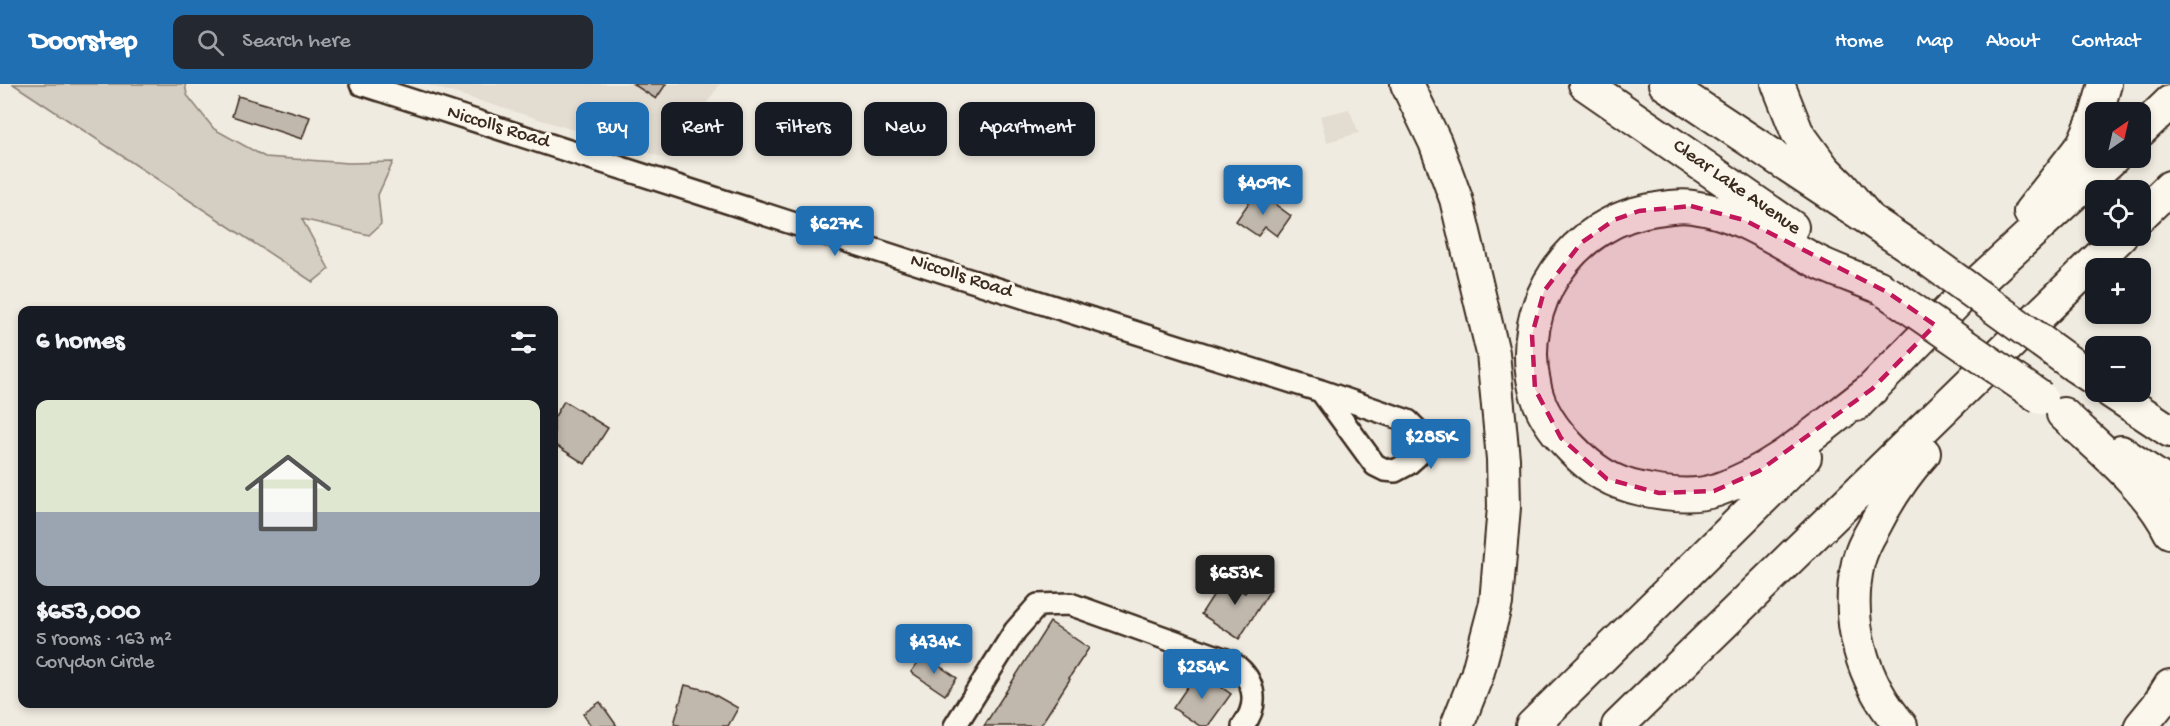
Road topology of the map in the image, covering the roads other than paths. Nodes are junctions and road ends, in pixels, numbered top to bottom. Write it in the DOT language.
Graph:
graph roads {
  1 [pos="361,84"];
  2 [pos="1407,84"];
  3 [pos="1585,84"];
  4 [pos="1665,84"];
  5 [pos="1778,84"];
  6 [pos="2105,84"];
  7 [pos="2100,102"];
  8 [pos="2170,102"];
  9 [pos="2151,120"];
  10 [pos="2085,139"];
  11 [pos="2102,168"];
  12 [pos="2170,187"];
  13 [pos="2151,205"];
  14 [pos="2170,211"];
  15 [pos="1870,220"];
  16 [pos="2151,224"];
  17 [pos="2111,246"];
  18 [pos="2119,246"];
  19 [pos="2098,258"];
  20 [pos="2101,258"];
  21 [pos="2085,271"];
  22 [pos="1883,290"];
  23 [pos="1960,299"];
  24 [pos="2010,345"];
  25 [pos="2085,373"];
  26 [pos="1872,389"];
  27 [pos="1321,391"];
  28 [pos="2126,402"];
  29 [pos="2138,402"];
  30 [pos="2052,406"];
  31 [pos="2170,414"];
  32 [pos="2170,431"];
  33 [pos="2170,485"];
  34 [pos="2170,532"];
  35 [pos="2170,686"];
  36 [pos="955,726"];
  37 [pos="1243,726"];
  38 [pos="1457,726"];
  39 [pos="1532,726"];
  40 [pos="1618,726"];
  41 [pos="1901,726"];
  42 [pos="2140,726"];
  1 -- 27 [label="street, Niccolls Road"];
  2 -- 38 [label="highway"];
  3 -- 22 [label="highway, Clear Lake Avenue"];
  4 -- 15 [label="highway"];
  5 -- 15 [label="highway"];
  6 -- 7 [label="highway"];
  8 -- 9 [label="highway"];
  10 -- 23 [label="highway"];
  11 -- 23 [label="highway"];
  12 -- 13 [label="highway"];
  14 -- 16 [label="highway"];
  15 -- 25 [label="highway, bridge"];
  17 -- 19 [label="highway"];
  18 -- 20 [label="highway"];
  21 -- 24 [label="highway"];
  22 -- 26 [label="highway"];
  22 -- 30 [label="highway, bridge"];
  23 -- 26 [label="highway"];
  24 -- 40 [label="highway"];
  24 -- 41 [label="highway"];
  26 -- 39 [label="highway"];
  27 -- 27 [label="street, Niccolls Road"];
  28 -- 32 [label="highway"];
  29 -- 31 [label="highway"];
  30 -- 33 [label="highway"];
  30 -- 34 [label="highway"];
  35 -- 42 [label="highway"];
  36 -- 37 [label="street"];
}
